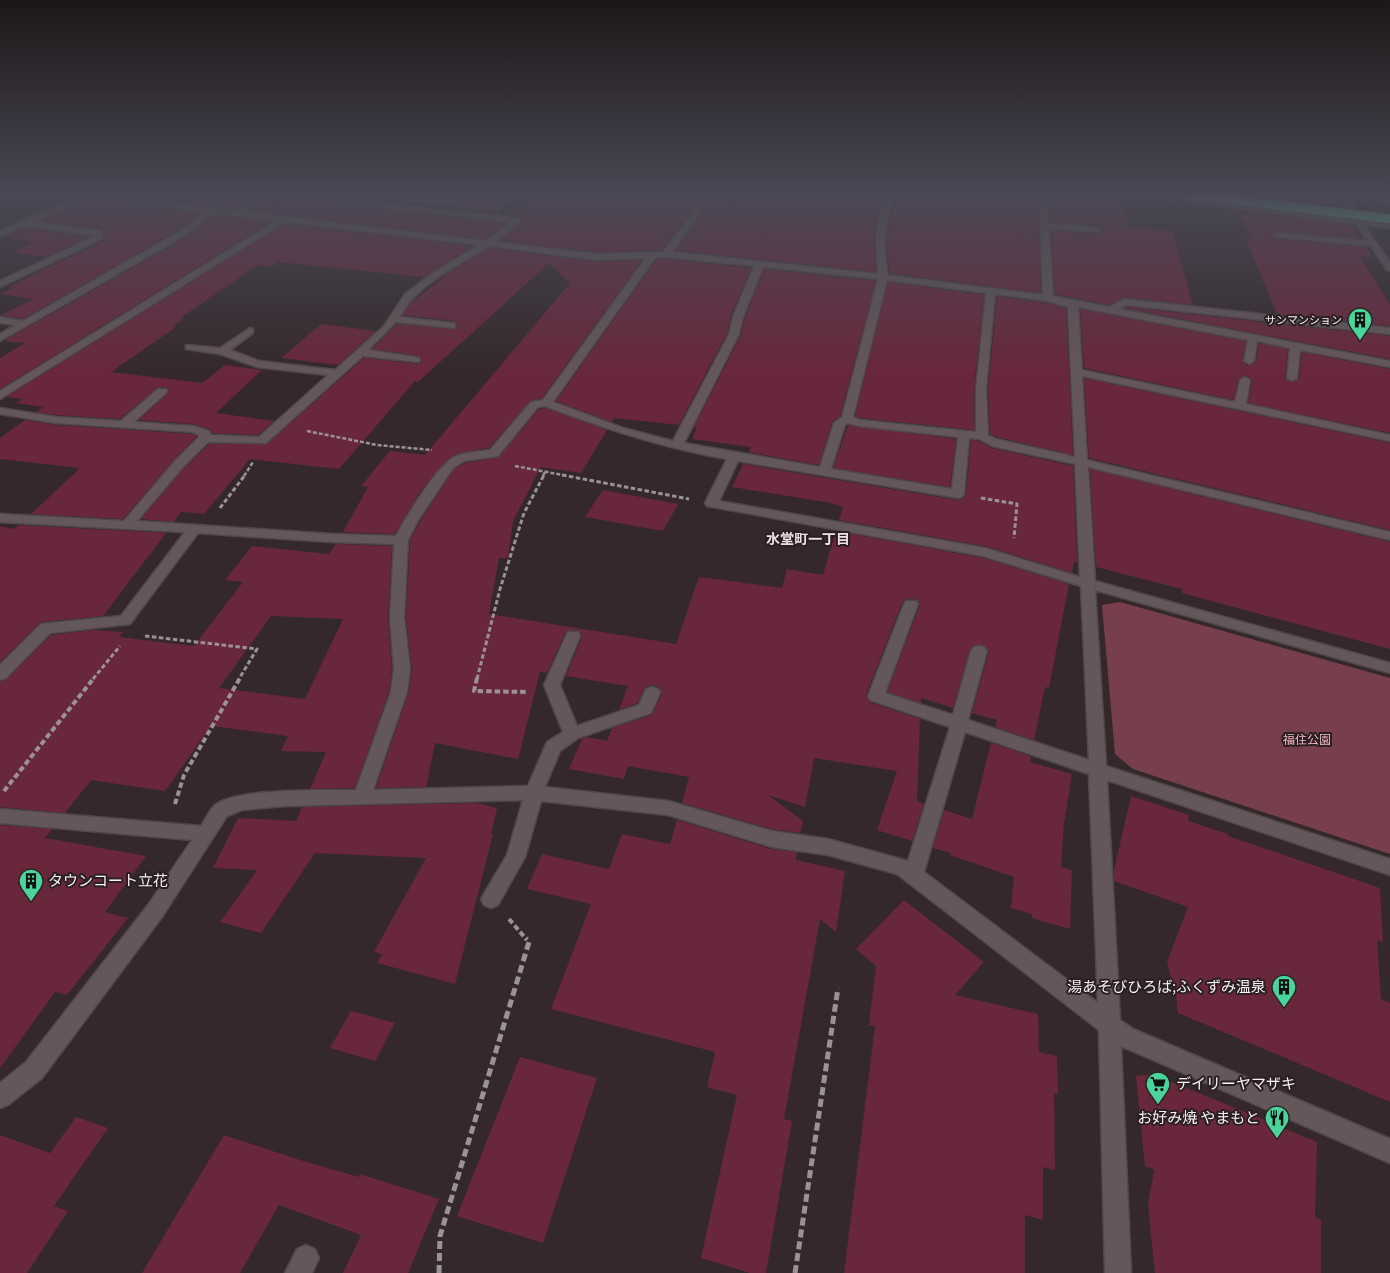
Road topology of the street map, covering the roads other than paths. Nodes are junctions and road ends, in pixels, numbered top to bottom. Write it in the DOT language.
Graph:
graph roads {
  1 [pos="67,252"];
  2 [pos="149,252"];
  3 [pos="230,252"];
  4 [pos="474,252"];
  5 [pos="562,252"];
  6 [pos="881,252"];
  7 [pos="1046,252"];
  8 [pos="1379,252"];
  9 [pos="666,254"];
  10 [pos="652,256"];
  11 [pos="760,263"];
  12 [pos="1390,268"];
  13 [pos="883,277"];
  14 [pos="0,284"];
  15 [pos="991,290"];
  16 [pos="1048,298"];
  17 [pos="1109,311"];
  18 [pos="395,319"];
  19 [pos="0,320"];
  20 [pos="24,324"];
  21 [pos="452,326"];
  22 [pos="250,331"];
  23 [pos="1390,331"];
  24 [pos="0,338"];
  25 [pos="1253,338"];
  26 [pos="1295,346"];
  27 [pos="190,347"];
  28 [pos="222,351"];
  29 [pos="360,352"];
  30 [pos="414,360"];
  31 [pos="1249,361"];
  32 [pos="1390,364"];
  33 [pos="1076,372"];
  34 [pos="336,373"];
  35 [pos="1292,378"];
  36 [pos="1245,380"];
  37 [pos="162,391"];
  38 [pos="0,396"];
  39 [pos="546,403"];
  40 [pos="1240,407"];
  41 [pos="0,412"];
  42 [pos="848,419"];
  43 [pos="123,425"];
  44 [pos="964,434"];
  45 [pos="982,436"];
  46 [pos="205,438"];
  47 [pos="1390,438"];
  48 [pos="677,445"];
  49 [pos="734,456"];
  50 [pos="1082,462"];
  51 [pos="824,472"];
  52 [pos="0,518"];
  53 [pos="128,524"];
  54 [pos="198,529"];
  55 [pos="1390,536"];
  56 [pos="401,540"];
  57 [pos="1089,584"];
  58 [pos="910,604"];
  59 [pos="573,636"];
  60 [pos="979,651"];
  61 [pos="1390,668"];
  62 [pos="0,674"];
  63 [pos="652,693"];
  64 [pos="959,723"];
  65 [pos="572,734"];
  66 [pos="1098,770"];
  67 [pos="534,793"];
  68 [pos="362,797"];
  69 [pos="0,816"];
  70 [pos="206,834"];
  71 [pos="1390,868"];
  72 [pos="913,875"];
  73 [pos="491,899"];
  74 [pos="1108,1026"];
  75 [pos="0,1097"];
  76 [pos="1390,1151"];
  77 [pos="1118,1273"];
  1 -- 14 [label="street"];
  2 -- 20 [label="street"];
  3 -- 38 [label="street"];
  4 -- 18 [label="street"];
  5 -- 10 [label="street"];
  6 -- 13 [label="street"];
  7 -- 16 [label="street"];
  8 -- 12 [label="street"];
  9 -- 10 [label="street"];
  9 -- 11 [label="street"];
  10 -- 39 [label="street"];
  11 -- 13 [label="street"];
  11 -- 48 [label="street"];
  13 -- 15 [label="street"];
  13 -- 42 [label="street"];
  15 -- 16 [label="street"];
  15 -- 45 [label="street"];
  16 -- 17 [label="street"];
  16 -- 33 [label="street"];
  17 -- 23 [label="street"];
  17 -- 25 [label="street"];
  18 -- 21 [label="street"];
  18 -- 29 [label="street"];
  19 -- 20 [label="street"];
  20 -- 24 [label="street"];
  22 -- 28 [label="street"];
  25 -- 26 [label="street"];
  25 -- 31 [label="street"];
  26 -- 32 [label="street"];
  26 -- 35 [label="street"];
  27 -- 28 [label="street"];
  28 -- 34 [label="street"];
  29 -- 30 [label="street"];
  29 -- 34 [label="street"];
  33 -- 40 [label="street"];
  33 -- 50 [label="street"];
  34 -- 46 [label="street"];
  36 -- 40 [label="street"];
  37 -- 43 [label="street"];
  39 -- 48 [label="street"];
  39 -- 56 [label="street"];
  40 -- 47 [label="street"];
  41 -- 43 [label="street"];
  42 -- 44 [label="street"];
  42 -- 51 [label="street"];
  43 -- 46 [label="street"];
  44 -- 45 [label="street"];
  44 -- 51 [label="street"];
  45 -- 50 [label="street"];
  46 -- 53 [label="street"];
  48 -- 49 [label="street"];
  49 -- 51 [label="street"];
  49 -- 57 [label="street"];
  50 -- 55 [label="street"];
  50 -- 57 [label="street"];
  52 -- 53 [label="street"];
  53 -- 54 [label="street"];
  54 -- 56 [label="street"];
  54 -- 62 [label="street"];
  56 -- 68 [label="street"];
  57 -- 61 [label="street"];
  57 -- 66 [label="street"];
  58 -- 64 [label="street"];
  59 -- 65 [label="street"];
  60 -- 64 [label="street"];
  63 -- 65 [label="street"];
  64 -- 66 [label="street"];
  64 -- 72 [label="street"];
  65 -- 67 [label="street"];
  66 -- 71 [label="street"];
  66 -- 74 [label="street"];
  67 -- 68 [label="street"];
  67 -- 72 [label="street"];
  67 -- 73 [label="street"];
  68 -- 70 [label="street"];
  69 -- 70 [label="street"];
  70 -- 75 [label="street"];
  72 -- 74 [label="street"];
  74 -- 76 [label="street"];
  74 -- 77 [label="street"];
}
